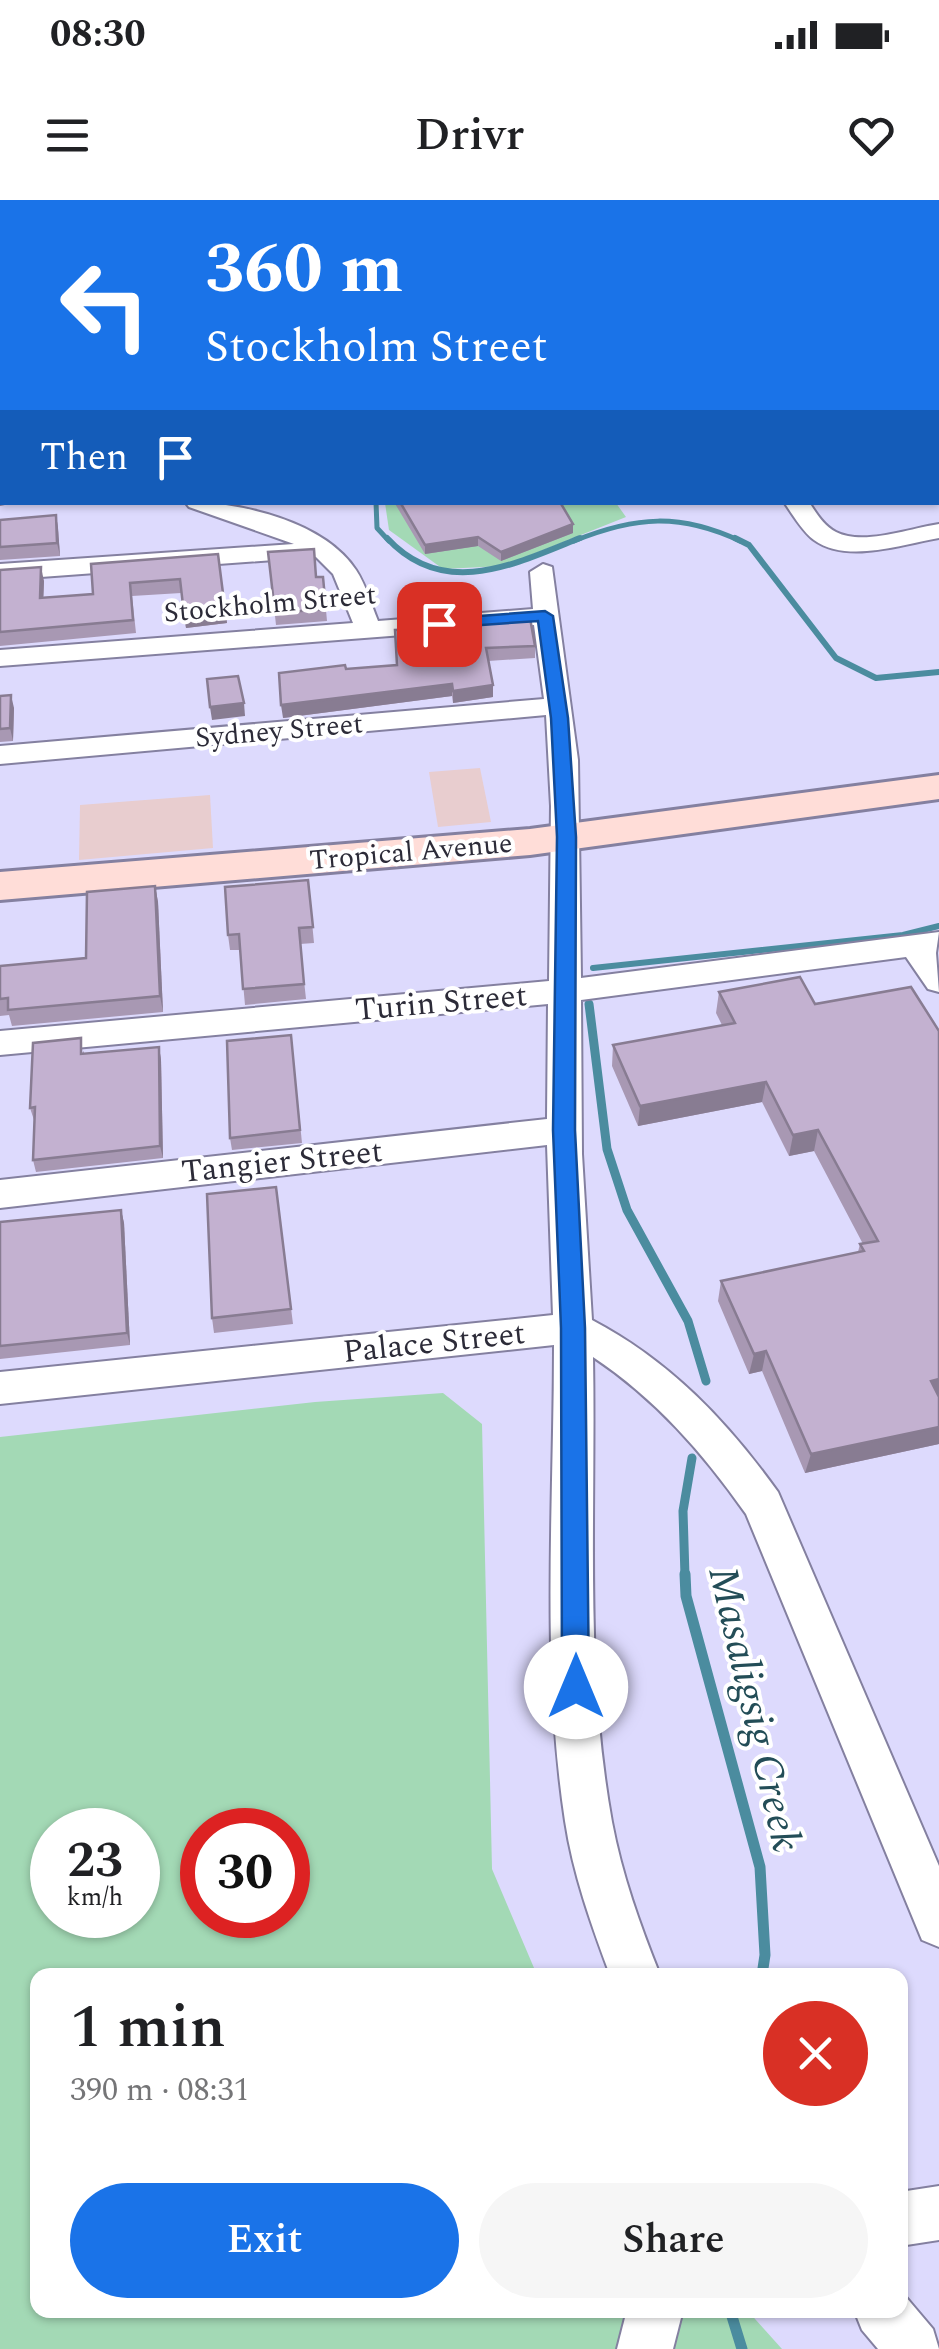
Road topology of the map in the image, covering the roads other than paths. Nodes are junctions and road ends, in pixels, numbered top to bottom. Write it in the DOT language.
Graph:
graph roads {
  1 [pos="208,505"];
  2 [pos="798,505"];
  3 [pos="939,531"];
  4 [pos="324,549"];
  5 [pos="0,572"];
  6 [pos="543,572"];
  7 [pos="545,616"];
  8 [pos="368,629"];
  9 [pos="0,658"];
  10 [pos="557,706"];
  11 [pos="0,755"];
  12 [pos="939,787"];
  13 [pos="566,837"];
  14 [pos="0,886"];
  15 [pos="927,945"];
  16 [pos="939,981"];
  17 [pos="566,991"];
  18 [pos="0,1044"];
  19 [pos="564,1130"];
  20 [pos="0,1194"];
  21 [pos="573,1328"];
  22 [pos="0,1388"];
  23 [pos="939,1923"];
  24 [pos="631,1968"];
  25 [pos="939,2213"];
  26 [pos="908,2218"];
  27 [pos="652,2318"];
  28 [pos="888,2318"];
  29 [pos="645,2349"];
  30 [pos="913,2349"];
  1 -- 4 [label="street"];
  2 -- 3 [label="street"];
  4 -- 5 [label="street"];
  4 -- 8 [label="street"];
  6 -- 7 [label="street"];
  7 -- 8 [label="street, Stockholm Street"];
  7 -- 10 [label="street"];
  8 -- 9 [label="street, Stockholm Street"];
  10 -- 11 [label="street, Sydney Street"];
  10 -- 13 [label="street"];
  12 -- 13 [label="street, Tropical Avenue"];
  13 -- 14 [label="street, Tropical Avenue"];
  13 -- 17 [label="street"];
  15 -- 16 [label="street"];
  15 -- 17 [label="street, Turin Street"];
  17 -- 18 [label="street, Turin Street"];
  17 -- 19 [label="street"];
  19 -- 20 [label="street, Tangier Street"];
  19 -- 21 [label="street"];
  21 -- 22 [label="street, Palace Street"];
  21 -- 23 [label="street, Palace Street"];
  21 -- 24 [label="street"];
  25 -- 26 [label="street"];
  27 -- 29 [label="street"];
  28 -- 30 [label="street"];
}
